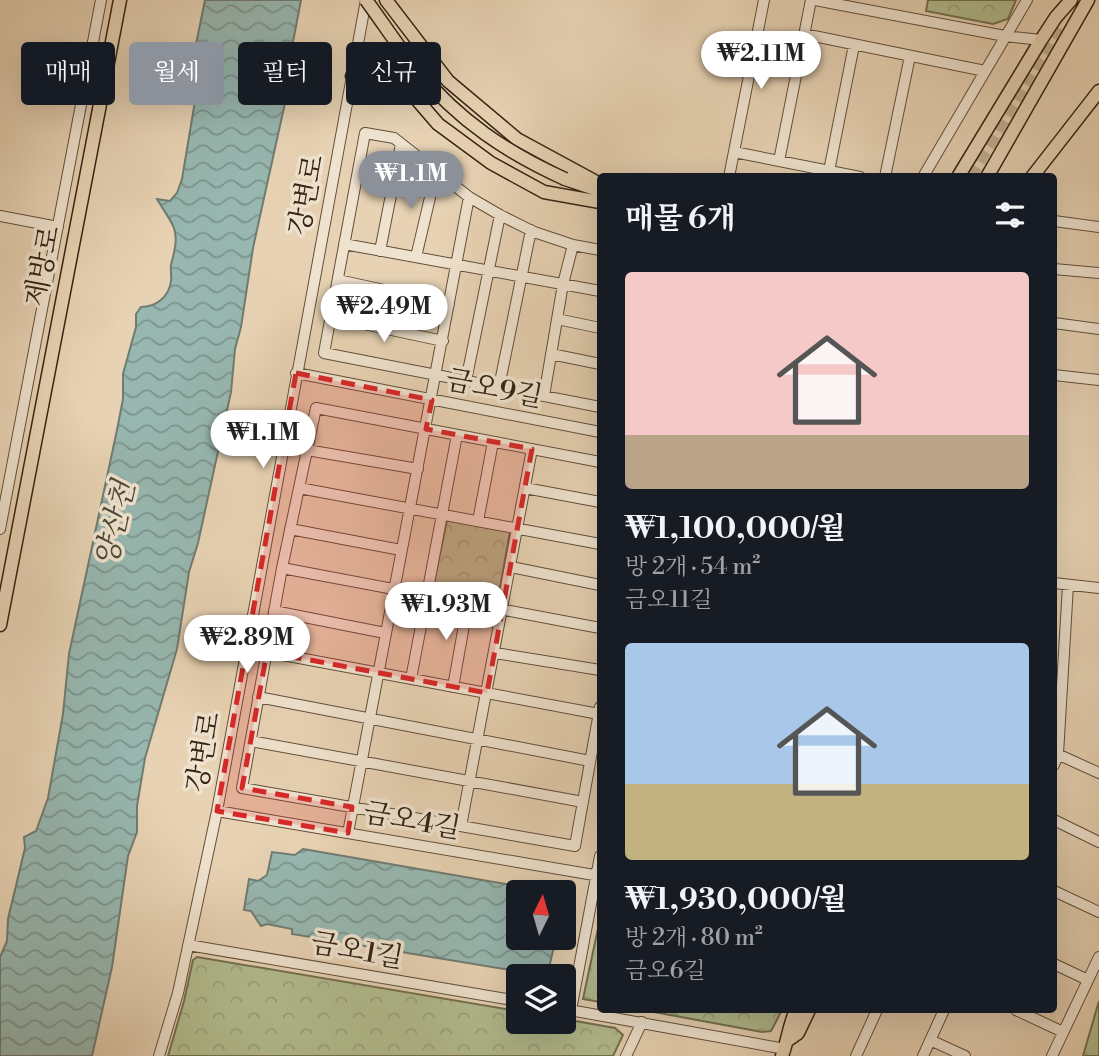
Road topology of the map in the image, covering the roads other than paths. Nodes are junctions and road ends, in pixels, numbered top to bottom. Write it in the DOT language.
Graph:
graph roads {
  1 [pos="101,0"];
  2 [pos="120,0"];
  3 [pos="366,0"];
  4 [pos="386,0"];
  5 [pos="764,0"];
  6 [pos="813,0"];
  7 [pos="1027,0"];
  8 [pos="1073,0"];
  9 [pos="1087,0"];
  10 [pos="804,34"];
  11 [pos="1005,36"];
  12 [pos="1041,40"];
  13 [pos="358,42"];
  14 [pos="855,45"];
  15 [pos="910,56"];
  16 [pos="985,71"];
  17 [pos="1099,92"];
  18 [pos="347,105"];
  19 [pos="422,105"];
  20 [pos="401,144"];
  21 [pos="734,152"];
  22 [pos="779,161"];
  23 [pos="829,170"];
  24 [pos="436,173"];
  25 [pos="730,173"];
  26 [pos="842,173"];
  27 [pos="886,173"];
  28 [pos="925,173"];
  29 [pos="960,173"];
  30 [pos="989,173"];
  31 [pos="1035,173"];
  32 [pos="597,182"];
  33 [pos="597,190"];
  34 [pos="469,197"];
  35 [pos="597,201"];
  36 [pos="500,215"];
  37 [pos="0,216"];
  38 [pos="1057,222"];
  39 [pos="58,227"];
  40 [pos="1099,227"];
  41 [pos="531,230"];
  42 [pos="344,244"];
  43 [pos="573,245"];
  44 [pos="597,249"];
  45 [pos="380,251"];
  46 [pos="416,257"];
  47 [pos="457,265"];
  48 [pos="1057,269"];
  49 [pos="489,271"];
  50 [pos="1099,273"];
  51 [pos="522,277"];
  52 [pos="338,280"];
  53 [pos="564,284"];
  54 [pos="597,290"];
  55 [pos="449,304"];
  56 [pos="331,317"];
  57 [pos="557,319"];
  58 [pos="1057,323"];
  59 [pos="597,327"];
  60 [pos="1099,329"];
  61 [pos="443,341"];
  62 [pos="551,354"];
  63 [pos="597,363"];
  64 [pos="296,373"];
  65 [pos="436,375"];
  66 [pos="1057,375"];
  67 [pos="1099,380"];
  68 [pos="466,381"];
  69 [pos="499,387"];
  70 [pos="544,396"];
  71 [pos="432,400"];
  72 [pos="597,406"];
  73 [pos="426,429"];
  74 [pos="597,431"];
  75 [pos="457,435"];
  76 [pos="492,442"];
  77 [pos="532,449"];
  78 [pos="307,450"];
  79 [pos="597,461"];
  80 [pos="418,468"];
  81 [pos="299,488"];
  82 [pos="525,488"];
  83 [pos="597,501"];
  84 [pos="410,509"];
  85 [pos="442,515"];
  86 [pos="478,521"];
  87 [pos="518,528"];
  88 [pos="0,529"];
  89 [pos="290,529"];
  90 [pos="597,543"];
  91 [pos="401,550"];
  92 [pos="511,567"];
  93 [pos="282,568"];
  94 [pos="1057,583"];
  95 [pos="597,584"];
  96 [pos="1068,584"];
  97 [pos="1099,588"];
  98 [pos="393,589"];
  99 [pos="427,595"];
  100 [pos="468,603"];
  101 [pos="502,610"];
  102 [pos="274,611"];
  103 [pos="0,625"];
  104 [pos="597,627"];
  105 [pos="385,634"];
  106 [pos="267,652"];
  107 [pos="495,653"];
  108 [pos="597,670"];
  109 [pos="378,673"];
  110 [pos="411,679"];
  111 [pos="453,687"];
  112 [pos="487,693"];
  113 [pos="258,698"];
  114 [pos="597,710"];
  115 [pos="369,719"];
  116 [pos="597,725"];
  117 [pos="1057,739"];
  118 [pos="478,740"];
  119 [pos="251,741"];
  120 [pos="1057,753"];
  121 [pos="590,761"];
  122 [pos="361,762"];
  123 [pos="1099,773"];
  124 [pos="469,781"];
  125 [pos="583,802"];
  126 [pos="352,807"];
  127 [pos="216,811"];
  128 [pos="1057,821"];
  129 [pos="461,826"];
  130 [pos="348,833"];
  131 [pos="1099,842"];
  132 [pos="597,875"];
  133 [pos="597,879"];
  134 [pos="1057,892"];
  135 [pos="1099,912"];
  136 [pos="188,945"];
  137 [pos="1099,957"];
  138 [pos="1057,965"];
  139 [pos="576,970"];
  140 [pos="1088,980"];
  141 [pos="506,999"];
  142 [pos="576,1011"];
  143 [pos="795,1013"];
  144 [pos="808,1013"];
  145 [pos="876,1013"];
  146 [pos="943,1013"];
  147 [pos="1022,1013"];
  148 [pos="642,1022"];
  149 [pos="1063,1032"];
  150 [pos="930,1040"];
  151 [pos="785,1048"];
  152 [pos="159,1056"];
  153 [pos="626,1056"];
  154 [pos="856,1056"];
  155 [pos="923,1056"];
  156 [pos="965,1056"];
  157 [pos="1052,1056"];
  1 -- 39 [label="street"];
  2 -- 103 [label="main road, 제방로"];
  3 -- 13 [label="street, 강변로"];
  3 -- 33 [label="main road, bridge"];
  4 -- 32 [label="main road"];
  5 -- 21 [label="street"];
  6 -- 10 [label="street"];
  6 -- 11 [label="street"];
  7 -- 11 [label="street"];
  8 -- 9 [label="main road"];
  8 -- 12 [label="main road"];
  9 -- 30 [label="main road"];
  10 -- 14 [label="street"];
  10 -- 22 [label="street"];
  11 -- 12 [label="street"];
  11 -- 16 [label="street"];
  12 -- 29 [label="main road"];
  14 -- 15 [label="street"];
  14 -- 23 [label="street"];
  15 -- 16 [label="street"];
  15 -- 27 [label="street"];
  16 -- 28 [label="street"];
  17 -- 31 [label="main road"];
  18 -- 64 [label="street, 강변로"];
  19 -- 35 [label="main road"];
  20 -- 24 [label="street"];
  20 -- 42 [label="street"];
  20 -- 45 [label="street"];
  21 -- 22 [label="street"];
  21 -- 25 [label="street"];
  22 -- 23 [label="street"];
  23 -- 26 [label="street"];
  24 -- 34 [label="street"];
  24 -- 46 [label="street"];
  34 -- 36 [label="street"];
  34 -- 47 [label="street"];
  36 -- 41 [label="street"];
  36 -- 49 [label="street"];
  37 -- 39 [label="street"];
  38 -- 40 [label="street"];
  39 -- 88 [label="street"];
  41 -- 43 [label="street"];
  41 -- 51 [label="street"];
  42 -- 45 [label="street"];
  42 -- 52 [label="street"];
  43 -- 44 [label="street"];
  43 -- 53 [label="street"];
  45 -- 46 [label="street"];
  46 -- 47 [label="street"];
  47 -- 49 [label="street"];
  47 -- 55 [label="street"];
  48 -- 50 [label="street"];
  49 -- 51 [label="street"];
  49 -- 68 [label="street"];
  51 -- 53 [label="street"];
  51 -- 69 [label="street"];
  52 -- 55 [label="street"];
  52 -- 56 [label="street"];
  53 -- 54 [label="street"];
  53 -- 57 [label="street"];
  55 -- 61 [label="street"];
  56 -- 61 [label="street"];
  56 -- 65 [label="street"];
  57 -- 59 [label="street"];
  57 -- 62 [label="street"];
  58 -- 60 [label="street"];
  61 -- 65 [label="street"];
  62 -- 63 [label="street"];
  62 -- 70 [label="street"];
  64 -- 71 [label="street, 금오9길"];
  64 -- 127 [label="street, 강변로"];
  65 -- 68 [label="street"];
  65 -- 71 [label="street"];
  66 -- 67 [label="street"];
  68 -- 69 [label="street"];
  69 -- 70 [label="street"];
  70 -- 72 [label="street"];
  71 -- 73 [label="street"];
  71 -- 74 [label="street, 금오9길"];
  73 -- 75 [label="street"];
  73 -- 78 [label="street"];
  73 -- 80 [label="street"];
  75 -- 76 [label="street"];
  75 -- 85 [label="street"];
  76 -- 77 [label="street"];
  76 -- 86 [label="street"];
  77 -- 79 [label="street"];
  77 -- 82 [label="street"];
  78 -- 80 [label="street"];
  78 -- 81 [label="street"];
  80 -- 84 [label="street"];
  81 -- 84 [label="street"];
  81 -- 89 [label="street"];
  82 -- 83 [label="street"];
  82 -- 87 [label="street"];
  84 -- 85 [label="street"];
  84 -- 91 [label="street"];
  85 -- 86 [label="street"];
  85 -- 99 [label="street"];
  86 -- 87 [label="street"];
  87 -- 90 [label="street"];
  87 -- 92 [label="street"];
  89 -- 91 [label="street"];
  89 -- 93 [label="street"];
  91 -- 98 [label="street"];
  92 -- 95 [label="street"];
  92 -- 101 [label="street"];
  93 -- 98 [label="street"];
  93 -- 102 [label="street"];
  94 -- 96 [label="street"];
  96 -- 97 [label="street"];
  96 -- 117 [label="street"];
  98 -- 99 [label="street"];
  98 -- 105 [label="street"];
  99 -- 100 [label="street"];
  99 -- 110 [label="street"];
  100 -- 101 [label="street"];
  100 -- 111 [label="street"];
  101 -- 104 [label="street"];
  101 -- 107 [label="street"];
  102 -- 105 [label="street"];
  102 -- 106 [label="street"];
  105 -- 109 [label="street"];
  106 -- 109 [label="street"];
  106 -- 113 [label="street"];
  107 -- 108 [label="street"];
  107 -- 112 [label="street"];
  109 -- 110 [label="street"];
  109 -- 115 [label="street"];
  110 -- 111 [label="street"];
  111 -- 112 [label="street"];
  112 -- 114 [label="street"];
  112 -- 118 [label="street"];
  113 -- 115 [label="street"];
  113 -- 119 [label="street"];
  115 -- 118 [label="street"];
  115 -- 122 [label="street"];
  116 -- 121 [label="street"];
  118 -- 121 [label="street"];
  118 -- 124 [label="street"];
  119 -- 122 [label="street"];
  119 -- 126 [label="street"];
  120 -- 123 [label="street"];
  121 -- 125 [label="street"];
  122 -- 124 [label="street"];
  122 -- 126 [label="street"];
  124 -- 125 [label="street"];
  124 -- 129 [label="street"];
  125 -- 129 [label="street"];
  126 -- 129 [label="street"];
  126 -- 130 [label="street"];
  127 -- 130 [label="street, 금오4길"];
  127 -- 136 [label="street, 강변로"];
  128 -- 131 [label="street"];
  130 -- 132 [label="street, 금오4길"];
  133 -- 139 [label="street"];
  134 -- 135 [label="street"];
  136 -- 141 [label="street, 금오1길"];
  136 -- 152 [label="street, 강변로"];
  137 -- 140 [label="street"];
  138 -- 140 [label="street"];
  140 -- 149 [label="street"];
  142 -- 148 [label="street"];
  143 -- 151 [label="main road"];
  144 -- 151 [label="main road"];
  145 -- 154 [label="street"];
  146 -- 150 [label="street"];
  147 -- 149 [label="street"];
  148 -- 151 [label="street"];
  148 -- 153 [label="street"];
  149 -- 157 [label="street"];
  150 -- 155 [label="street"];
  150 -- 156 [label="street"];
}
